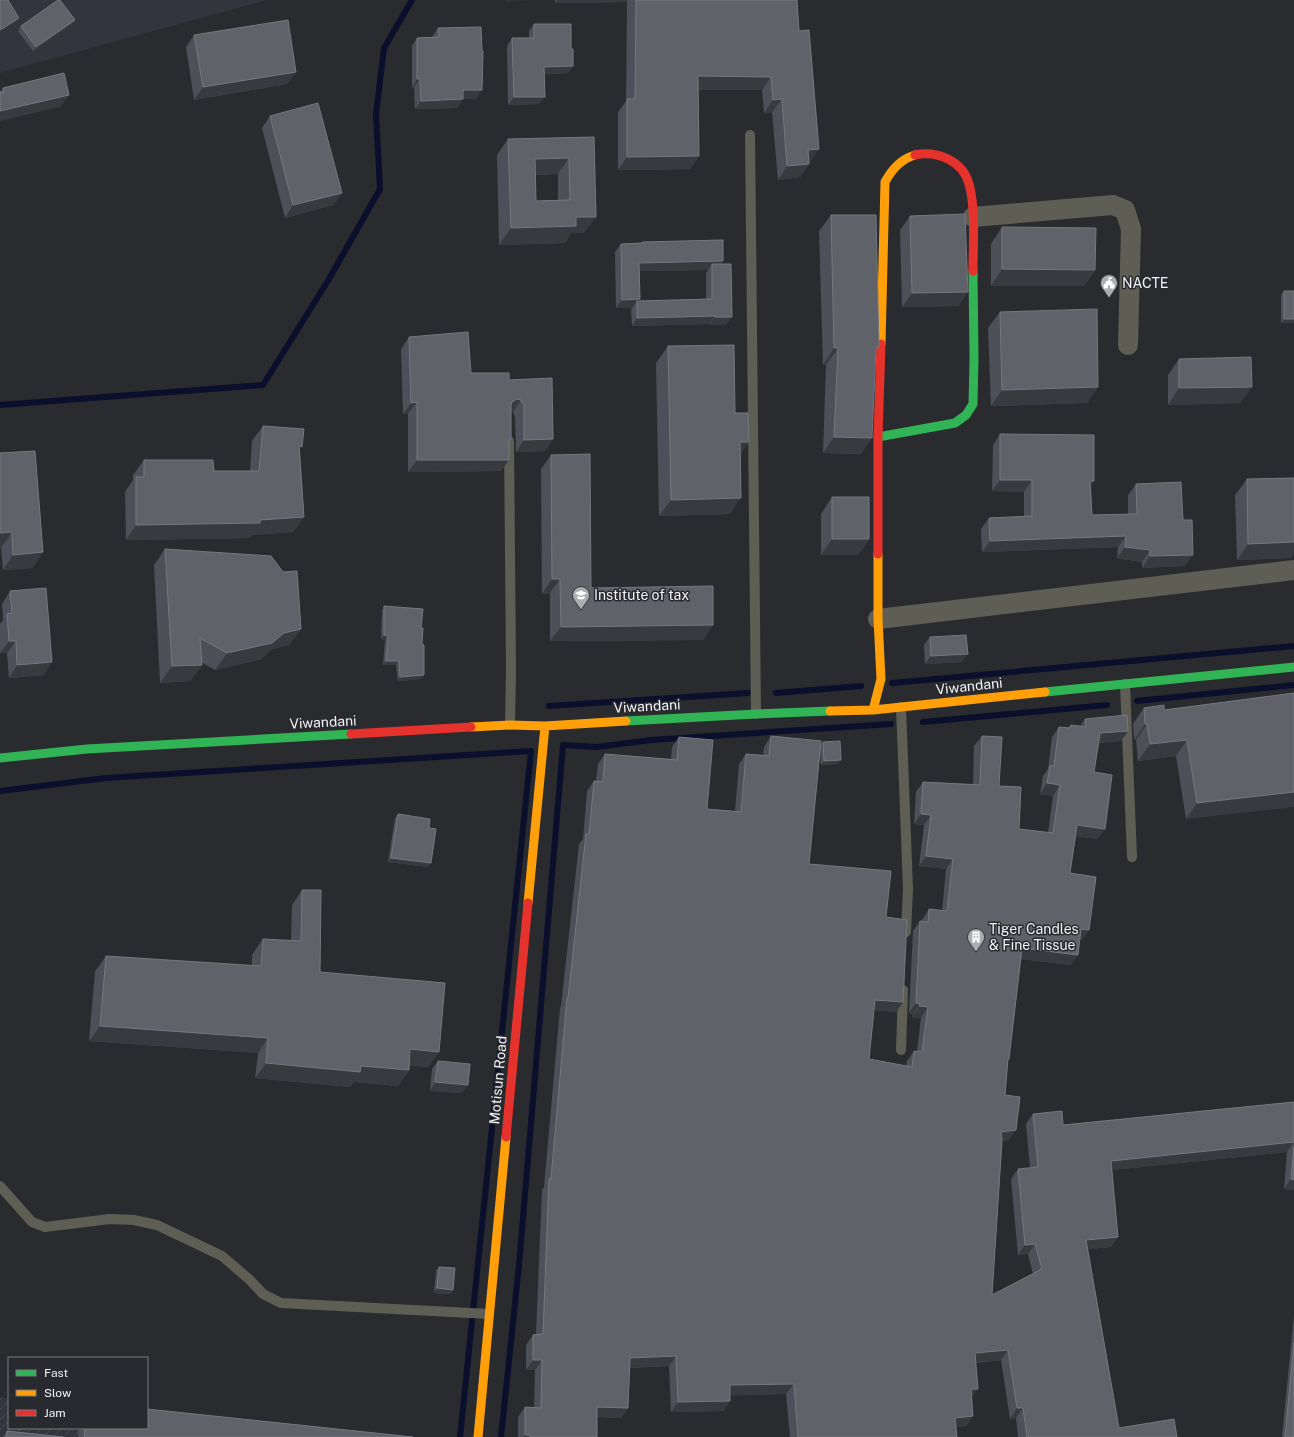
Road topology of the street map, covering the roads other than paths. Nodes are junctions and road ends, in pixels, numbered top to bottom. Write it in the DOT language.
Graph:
graph roads {
  1 [pos="750,135"];
  2 [pos="973,217"];
  3 [pos="1128,345"];
  4 [pos="509,433"];
  5 [pos="878,437"];
  6 [pos="1294,570"];
  7 [pos="878,619"];
  8 [pos="1294,667"];
  9 [pos="1125,684"];
  10 [pos="901,707"];
  11 [pos="873,710"];
  12 [pos="756,714"];
  13 [pos="510,725"];
  14 [pos="545,726"];
  15 [pos="0,758"];
  16 [pos="1132,857"];
  17 [pos="905,942"];
  18 [pos="904,981"];
  19 [pos="901,1050"];
  20 [pos="0,1186"];
  21 [pos="489,1314"];
  22 [pos="478,1437"];
  1 -- 12 [label="lane"];
  2 -- 3 [label="street"];
  2 -- 5 [label="street"];
  2 -- 5 [label="street"];
  4 -- 13 [label="lane"];
  5 -- 7 [label="street"];
  6 -- 7 [label="street"];
  7 -- 11 [label="street"];
  8 -- 9 [label="street, Viwandani"];
  9 -- 10 [label="street, Viwandani"];
  9 -- 16 [label="lane"];
  10 -- 11 [label="street, Viwandani"];
  10 -- 17 [label="lane"];
  11 -- 12 [label="street, Viwandani"];
  12 -- 14 [label="street, Viwandani"];
  13 -- 14 [label="street, Viwandani"];
  13 -- 15 [label="street, Viwandani"];
  14 -- 21 [label="street, Motisun Road"];
  18 -- 19 [label="lane"];
  20 -- 21 [label="lane"];
  21 -- 22 [label="street, Motisun Road"];
}
